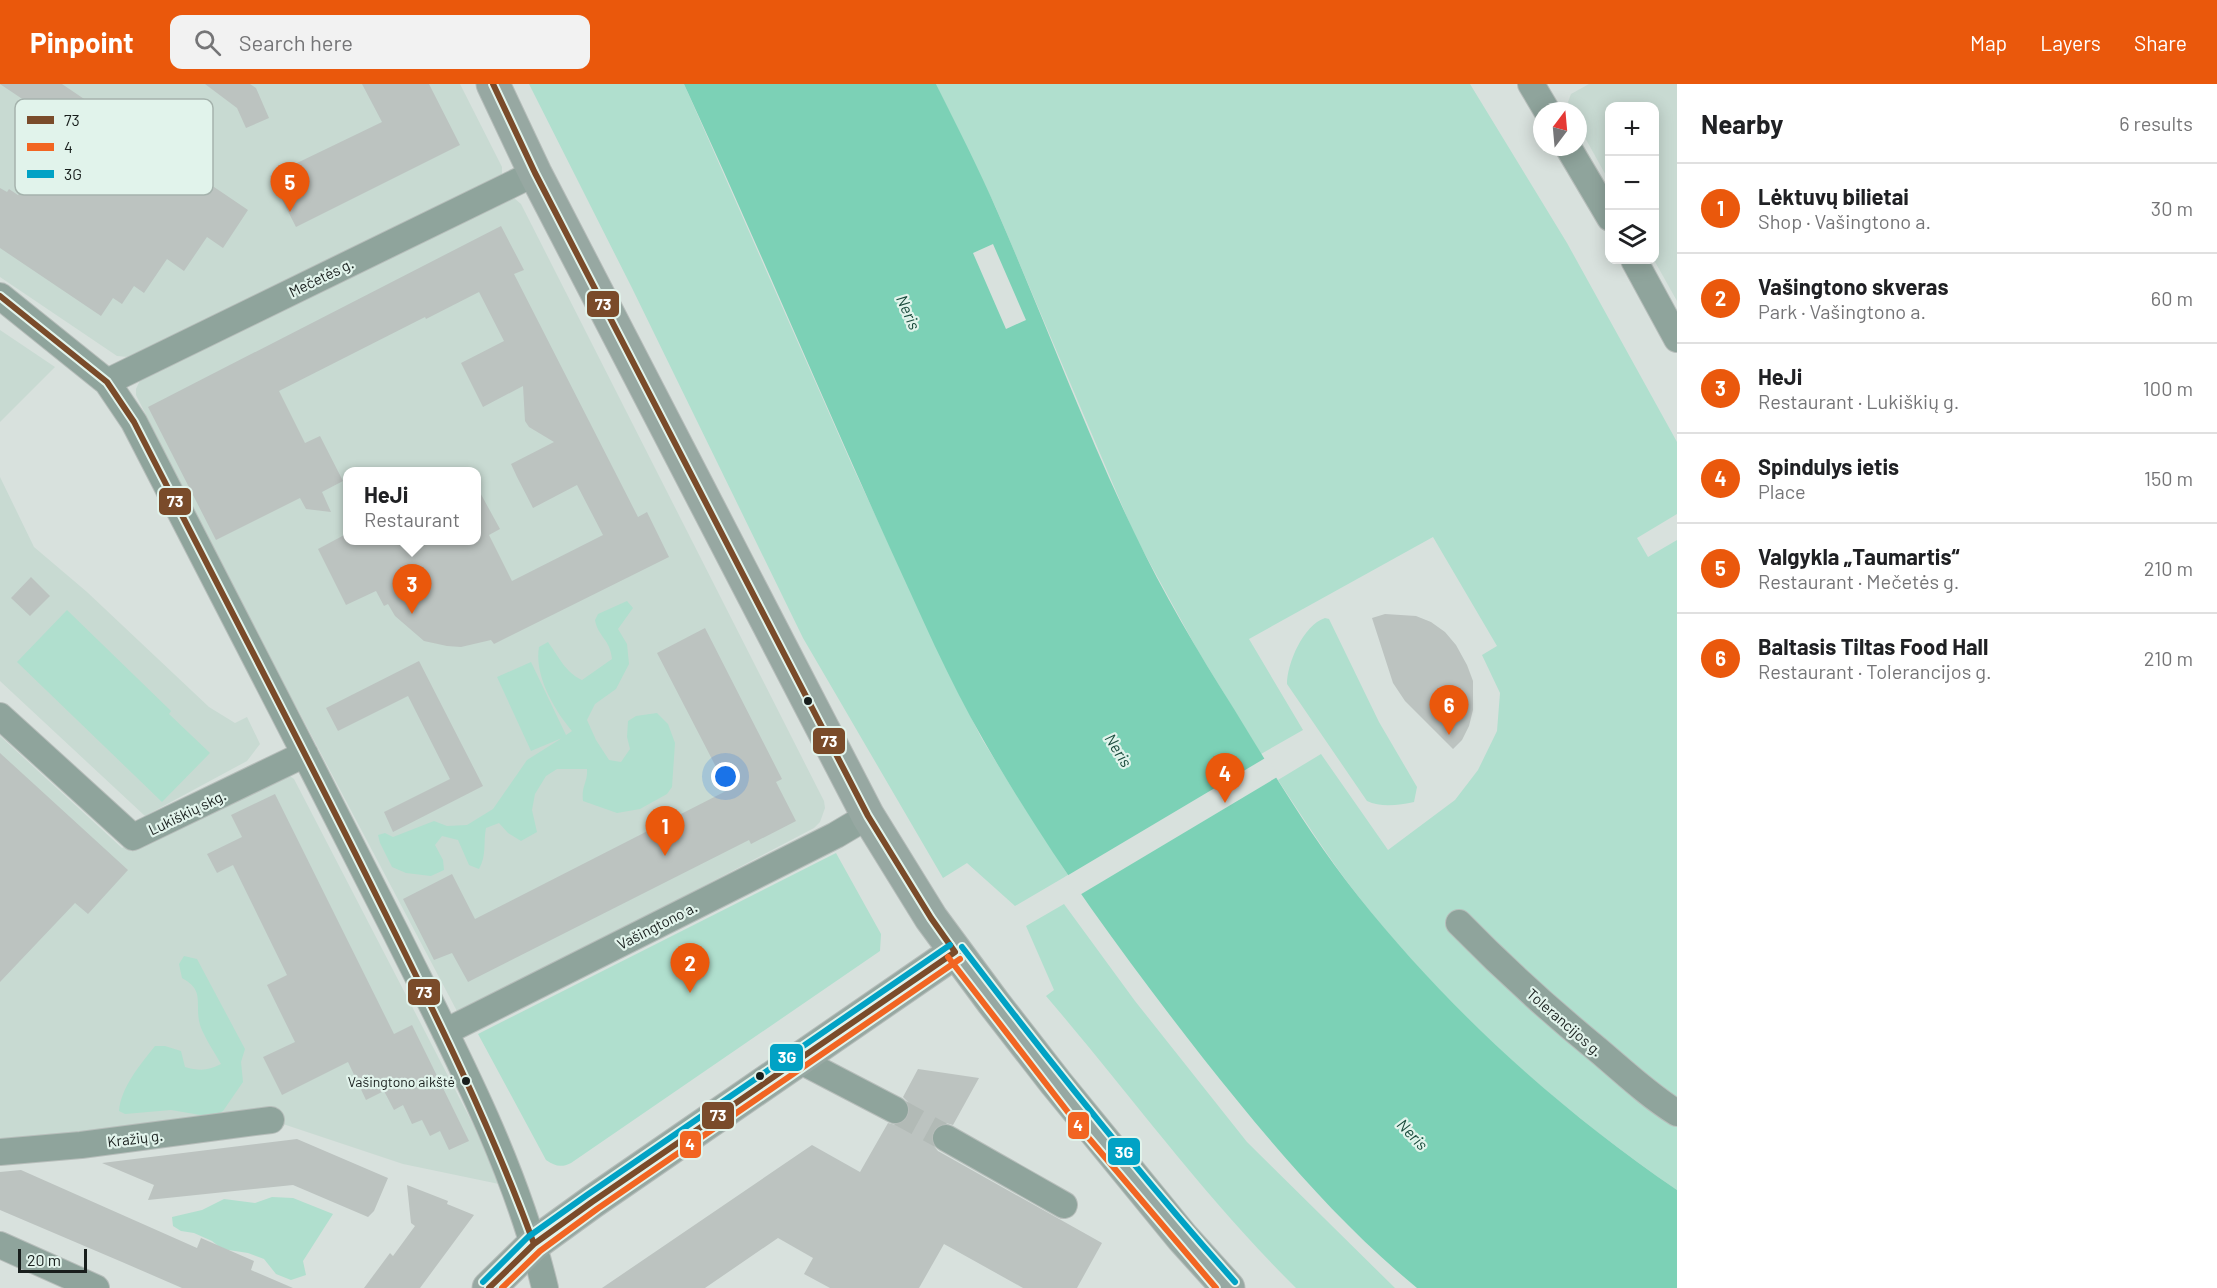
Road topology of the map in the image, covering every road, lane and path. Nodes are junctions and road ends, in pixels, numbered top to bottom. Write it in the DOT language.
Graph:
graph roads {
  1 [pos="493,84"];
  2 [pos="1531,84"];
  3 [pos="1541,102"];
  4 [pos="1573,156"];
  5 [pos="535,173"];
  6 [pos="1605,210"];
  7 [pos="1636,264"];
  8 [pos="0,296"];
  9 [pos="1677,339"];
  10 [pos="107,382"];
  11 [pos="0,716"];
  12 [pos="305,754"];
  13 [pos="868,816"];
  14 [pos="1459,923"];
  15 [pos="955,952"];
  16 [pos="445,1032"];
  17 [pos="799,1059"];
  18 [pos="895,1110"];
  19 [pos="1677,1113"];
  20 [pos="271,1120"];
  21 [pos="946,1138"];
  22 [pos="0,1152"];
  23 [pos="1064,1205"];
  24 [pos="534,1244"];
  25 [pos="0,1245"];
  26 [pos="96,1288"];
  27 [pos="489,1288"];
  28 [pos="545,1288"];
  29 [pos="1228,1288"];
  1 -- 5 [label="main road"];
  2 -- 3 [label="street"];
  4 -- 6 [label="street"];
  5 -- 10 [label="street, Mečetės g."];
  5 -- 13 [label="main road"];
  7 -- 9 [label="street"];
  8 -- 10 [label="street"];
  10 -- 12 [label="street"];
  11 -- 12 [label="street, Lukiškių skg."];
  12 -- 16 [label="street"];
  13 -- 15 [label="main road"];
  13 -- 16 [label="street, Vašingtono a."];
  14 -- 19 [label="street, Tolerancijos g."];
  15 -- 17 [label="main road"];
  15 -- 29 [label="main road"];
  16 -- 24 [label="street"];
  17 -- 18 [label="street"];
  17 -- 24 [label="main road"];
  20 -- 22 [label="street, Kražių g."];
  21 -- 23 [label="street"];
  24 -- 27 [label="main road"];
  24 -- 28 [label="street"];
  25 -- 26 [label="street"];
}
